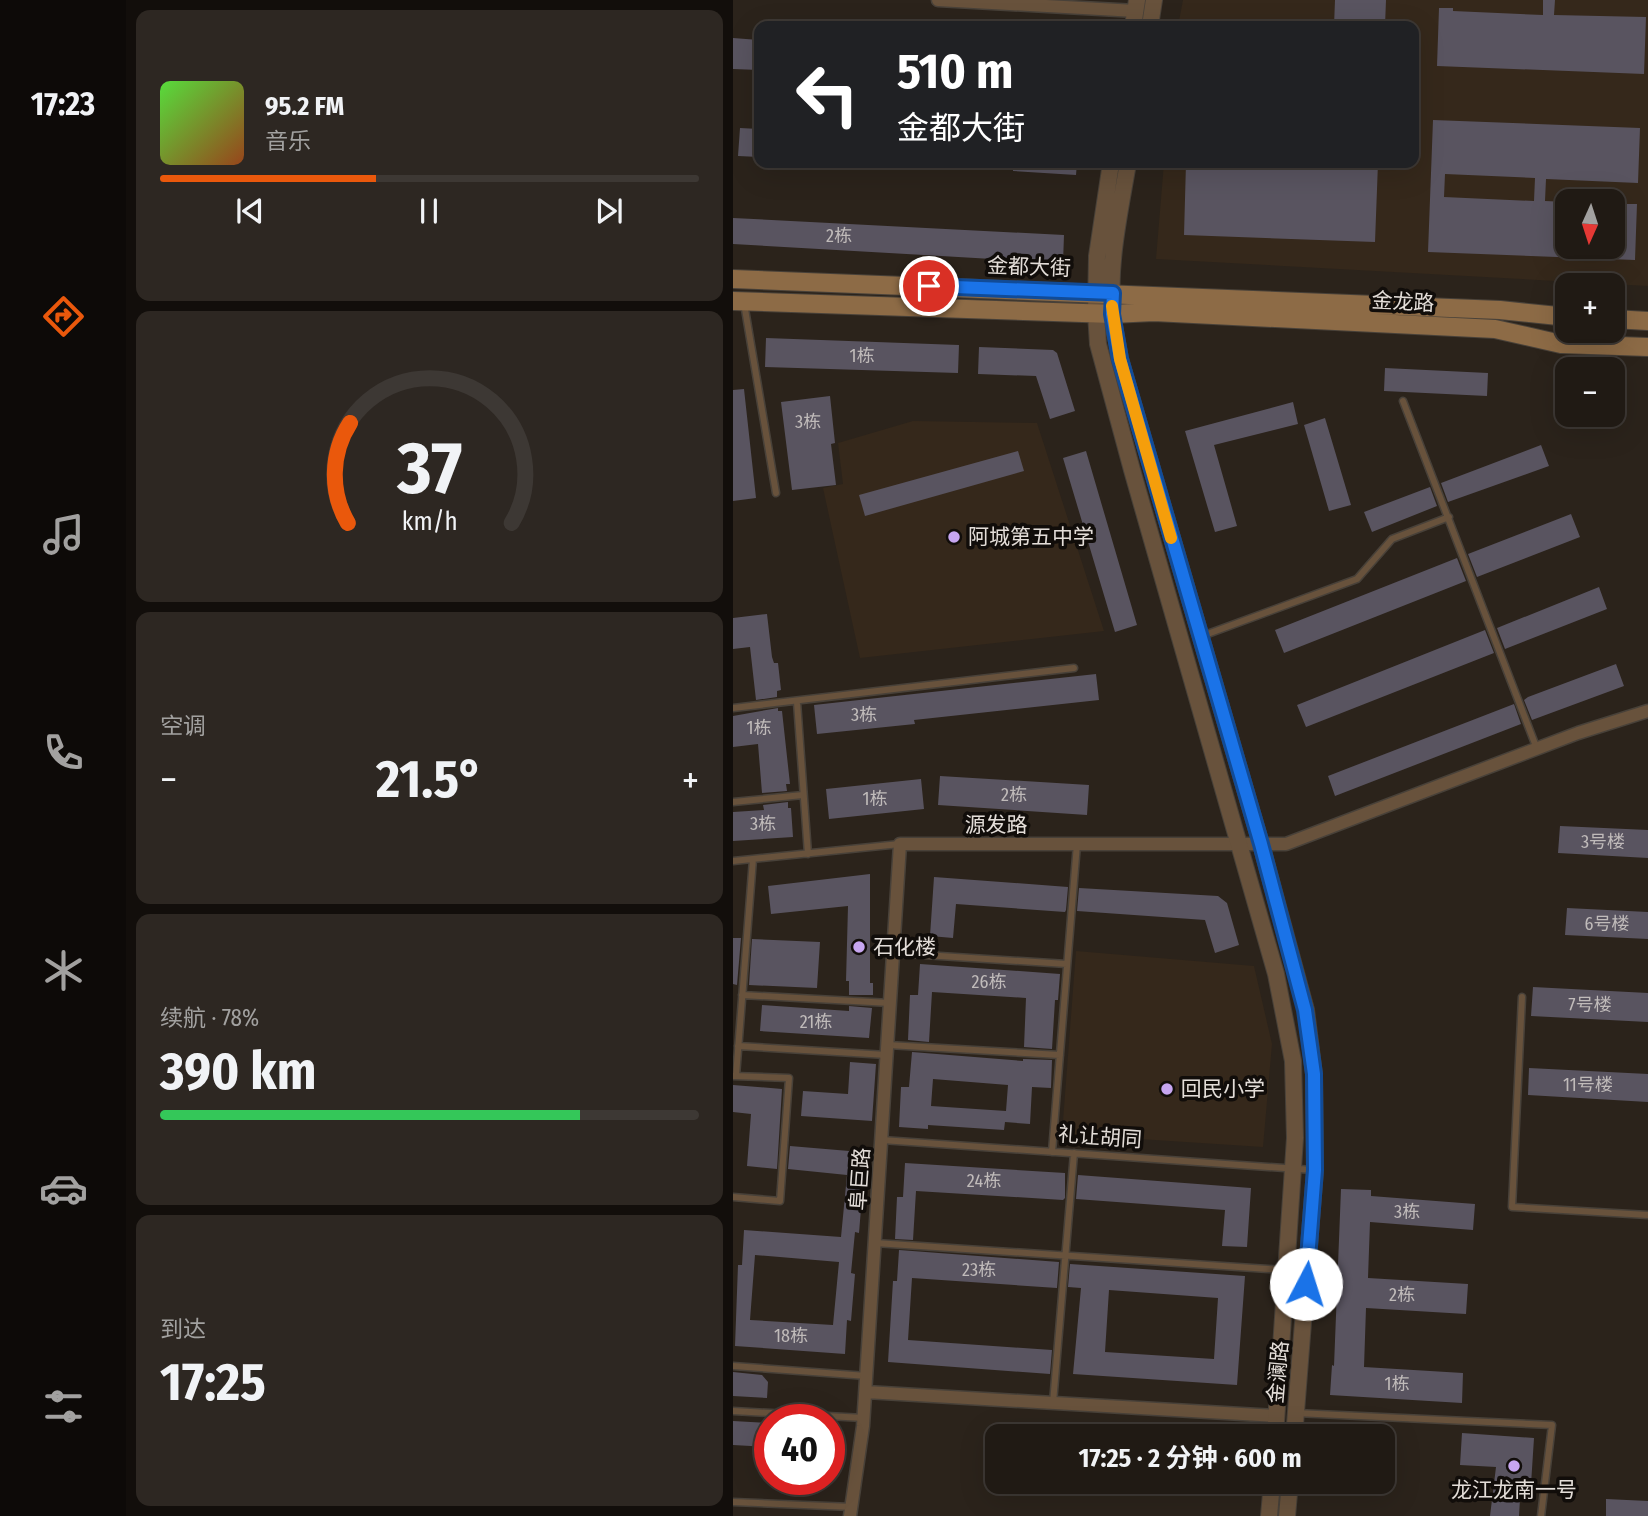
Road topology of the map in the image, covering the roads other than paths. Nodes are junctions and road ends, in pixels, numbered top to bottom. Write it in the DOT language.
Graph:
graph roads {
  1 [pos="938,0"];
  2 [pos="1154,0"];
  3 [pos="1135,12"];
  4 [pos="1151,21"];
  5 [pos="1110,168"];
  6 [pos="1127,168"];
  7 [pos="733,279"];
  8 [pos="1105,293"];
  9 [pos="738,301"];
  10 [pos="1155,304"];
  11 [pos="1104,313"];
  12 [pos="1555,316"];
  13 [pos="1625,320"];
  14 [pos="1648,321"];
  15 [pos="1648,347"];
  16 [pos="1403,401"];
  17 [pos="776,493"];
  18 [pos="1449,517"];
  19 [pos="1200,637"];
  20 [pos="1074,668"];
  21 [pos="797,702"];
  22 [pos="733,708"];
  23 [pos="1648,711"];
  24 [pos="1537,749"];
  25 [pos="803,796"];
  26 [pos="733,802"];
  27 [pos="900,844"];
  28 [pos="1077,844"];
  29 [pos="1240,844"];
  30 [pos="1261,844"];
  31 [pos="808,854"];
  32 [pos="753,859"];
  33 [pos="733,861"];
  34 [pos="893,953"];
  35 [pos="1067,964"];
  36 [pos="742,995"];
  37 [pos="1522,997"];
  38 [pos="890,1003"];
  39 [pos="738,1046"];
  40 [pos="887,1050"];
  41 [pos="1060,1055"];
  42 [pos="734,1076"];
  43 [pos="882,1140"];
  44 [pos="1052,1152"];
  45 [pos="1074,1153"];
  46 [pos="1293,1168"];
  47 [pos="1315,1170"];
  48 [pos="733,1197"];
  49 [pos="1648,1215"];
  50 [pos="875,1243"];
  51 [pos="1065,1256"];
  52 [pos="1286,1271"];
  53 [pos="733,1366"];
  54 [pos="867,1376"];
  55 [pos="865,1392"];
  56 [pos="1053,1403"];
  57 [pos="733,1411"];
  58 [pos="1296,1413"];
  59 [pos="1276,1416"];
  60 [pos="864,1418"];
  61 [pos="1276,1424"];
  62 [pos="1295,1424"];
  63 [pos="1271,1494"];
  64 [pos="1289,1494"];
  65 [pos="733,1502"];
  66 [pos="851,1511"];
  67 [pos="1269,1516"];
  68 [pos="1287,1516"];
  69 [pos="1541,1516"];
  1 -- 3 [label="street"];
  2 -- 4 [label="street"];
  5 -- 8 [label="street, 金澜路"];
  6 -- 8 [label="street, 金澜路"];
  7 -- 8 [label="main road, 金都大街"];
  8 -- 10 [label="main road, 金都大街"];
  8 -- 11 [label="street, 金澜路"];
  9 -- 11 [label="main road, 金都大街"];
  9 -- 17 [label="lane"];
  10 -- 11 [label="main road, 金都大街"];
  10 -- 12 [label="main road, 金龙路"];
  10 -- 15 [label="main road, 金龙路"];
  11 -- 19 [label="street, 金澜路"];
  11 -- 29 [label="street, 金澜路"];
  13 -- 14 [label="main road"];
  16 -- 18 [label="lane"];
  18 -- 19 [label="lane"];
  18 -- 24 [label="lane"];
  19 -- 30 [label="street, 金澜路"];
  20 -- 21 [label="lane"];
  21 -- 22 [label="lane"];
  21 -- 25 [label="lane"];
  23 -- 24 [label="street, 源发路"];
  24 -- 30 [label="street, 源发路"];
  25 -- 26 [label="lane"];
  25 -- 31 [label="lane"];
  27 -- 28 [label="street, 源发路"];
  27 -- 31 [label="lane, 源发路"];
  27 -- 34 [label="street, 阜巨路"];
  28 -- 29 [label="street, 源发路"];
  28 -- 35 [label="lane"];
  29 -- 30 [label="street, 源发路"];
  29 -- 46 [label="street, 金澜路"];
  30 -- 47 [label="street, 金澜路"];
  31 -- 32 [label="lane, 源发路"];
  32 -- 33 [label="lane, 源发路"];
  32 -- 36 [label="lane"];
  34 -- 35 [label="lane"];
  34 -- 38 [label="street, 阜巨路"];
  35 -- 41 [label="lane"];
  36 -- 38 [label="lane"];
  36 -- 39 [label="lane"];
  37 -- 49 [label="lane"];
  38 -- 40 [label="street, 阜巨路"];
  39 -- 40 [label="lane"];
  39 -- 42 [label="lane"];
  40 -- 41 [label="lane"];
  40 -- 43 [label="street, 阜巨路"];
  41 -- 44 [label="lane"];
  42 -- 48 [label="lane"];
  43 -- 44 [label="lane, 礼让胡同"];
  43 -- 50 [label="street, 阜巨路"];
  44 -- 45 [label="lane, 礼让胡同"];
  45 -- 46 [label="lane, 礼让胡同"];
  45 -- 51 [label="lane"];
  46 -- 47 [label="lane, 礼让胡同"];
  46 -- 52 [label="street, 金澜路"];
  47 -- 58 [label="street, 金澜路"];
  50 -- 51 [label="lane"];
  50 -- 54 [label="street, 阜巨路"];
  51 -- 52 [label="lane"];
  51 -- 56 [label="lane"];
  52 -- 59 [label="street, 金澜路"];
  53 -- 54 [label="lane"];
  54 -- 55 [label="street, 阜巨路"];
  55 -- 56 [label="street"];
  55 -- 60 [label="street, 阜巨路"];
  56 -- 59 [label="street"];
  57 -- 60 [label="lane"];
  58 -- 62 [label="street, 金澜路"];
  58 -- 69 [label="lane"];
  59 -- 61 [label="street, 金澜路"];
  60 -- 66 [label="street, 阜巨路"];
  63 -- 67 [label="street"];
  64 -- 68 [label="street"];
  65 -- 66 [label="lane"];
}
